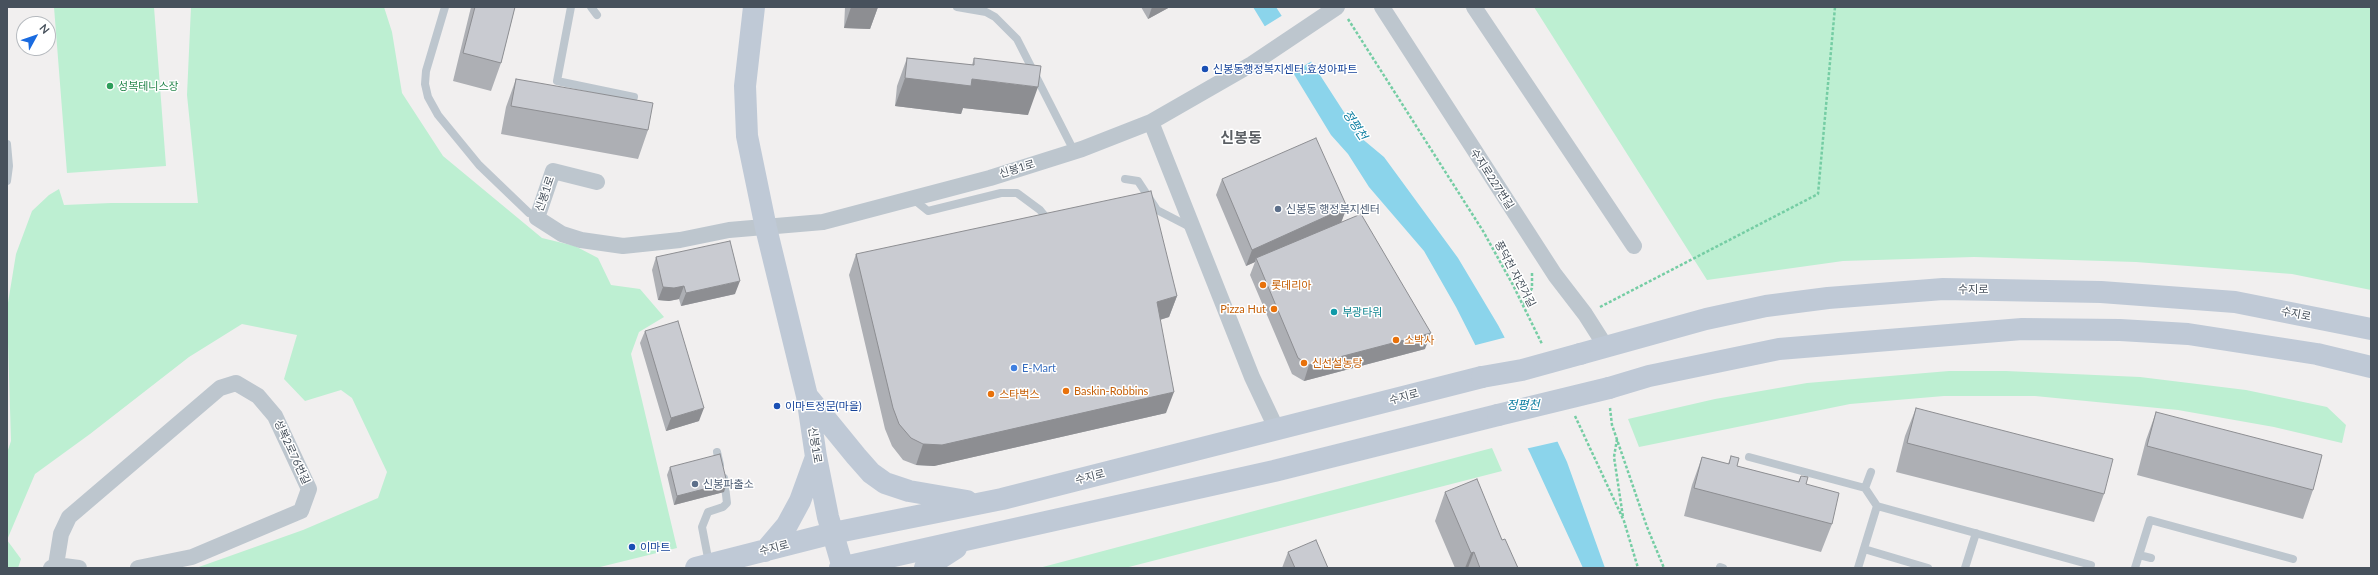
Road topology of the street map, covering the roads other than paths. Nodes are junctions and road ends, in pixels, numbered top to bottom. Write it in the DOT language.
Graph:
graph roads {
  1 [pos="445,7"];
  2 [pos="571,7"];
  3 [pos="591,7"];
  4 [pos="754,7"];
  5 [pos="957,7"];
  6 [pos="1382,7"];
  7 [pos="1474,7"];
  8 [pos="973,9"];
  9 [pos="1341,10"];
  10 [pos="597,15"];
  11 [pos="634,97"];
  12 [pos="1150,122"];
  13 [pos="7,144"];
  14 [pos="1074,151"];
  15 [pos="1125,179"];
  16 [pos="7,181"];
  17 [pos="597,182"];
  18 [pos="913,199"];
  19 [pos="529,213"];
  20 [pos="1049,221"];
  21 [pos="766,228"];
  22 [pos="1194,229"];
  23 [pos="1634,246"];
  24 [pos="2371,329"];
  25 [pos="1606,347"];
  26 [pos="2371,367"];
  27 [pos="807,396"];
  28 [pos="1276,430"];
  29 [pos="716,452"];
  30 [pos="816,457"];
  31 [pos="1749,457"];
  32 [pos="1871,472"];
  33 [pos="1865,488"];
  34 [pos="978,503"];
  35 [pos="1877,506"];
  36 [pos="833,533"];
  37 [pos="1976,533"];
  38 [pos="970,539"];
  39 [pos="1864,549"];
  40 [pos="765,550"];
  41 [pos="2138,555"];
  42 [pos="2151,558"];
  43 [pos="2293,559"];
  44 [pos="2091,565"];
  45 [pos="703,566"];
  46 [pos="54,567"];
  47 [pos="79,568"];
  48 [pos="138,568"];
  49 [pos="842,568"];
  50 [pos="925,568"];
  51 [pos="1858,568"];
  52 [pos="1928,568"];
  53 [pos="1965,568"];
  54 [pos="2135,568"];
  1 -- 19 [label="lane"];
  2 -- 11 [label="lane"];
  3 -- 10 [label="lane"];
  4 -- 21 [label="main road, 신봉1로"];
  5 -- 8 [label="lane"];
  6 -- 25 [label="street, 수지로227번길"];
  7 -- 23 [label="street"];
  8 -- 14 [label="lane"];
  9 -- 12 [label="street, 신봉1로"];
  12 -- 14 [label="street, 신봉1로"];
  12 -- 22 [label="street"];
  13 -- 16 [label="lane"];
  14 -- 18 [label="street, 신봉1로"];
  15 -- 22 [label="lane"];
  17 -- 21 [label="street, 신봉1로"];
  18 -- 20 [label="lane"];
  18 -- 21 [label="street, 신봉1로"];
  21 -- 27 [label="main road, 신봉1로"];
  22 -- 28 [label="street"];
  24 -- 25 [label="main road, 수지로"];
  25 -- 28 [label="main road, 수지로, bridge"];
  26 -- 38 [label="main road, bridge"];
  27 -- 30 [label="main road, 신봉1로"];
  27 -- 34 [label="main road"];
  28 -- 34 [label="main road, 수지로"];
  29 -- 45 [label="lane"];
  30 -- 36 [label="main road, 신봉1로"];
  30 -- 40 [label="main road"];
  31 -- 33 [label="lane"];
  32 -- 33 [label="lane"];
  33 -- 35 [label="lane"];
  34 -- 36 [label="main road, 수지로"];
  35 -- 37 [label="lane"];
  35 -- 39 [label="lane"];
  36 -- 40 [label="main road, 수지로"];
  36 -- 49 [label="main road, 신봉1로"];
  37 -- 44 [label="lane"];
  37 -- 53 [label="lane"];
  38 -- 49 [label="main road"];
  38 -- 50 [label="main road"];
  39 -- 51 [label="lane"];
  39 -- 52 [label="lane"];
  40 -- 45 [label="main road, 수지로"];
  41 -- 42 [label="lane"];
  41 -- 43 [label="lane"];
  41 -- 54 [label="lane"];
  46 -- 47 [label="street, 성복2로76번길"];
  46 -- 48 [label="street, 성복2로76번길"];
}
